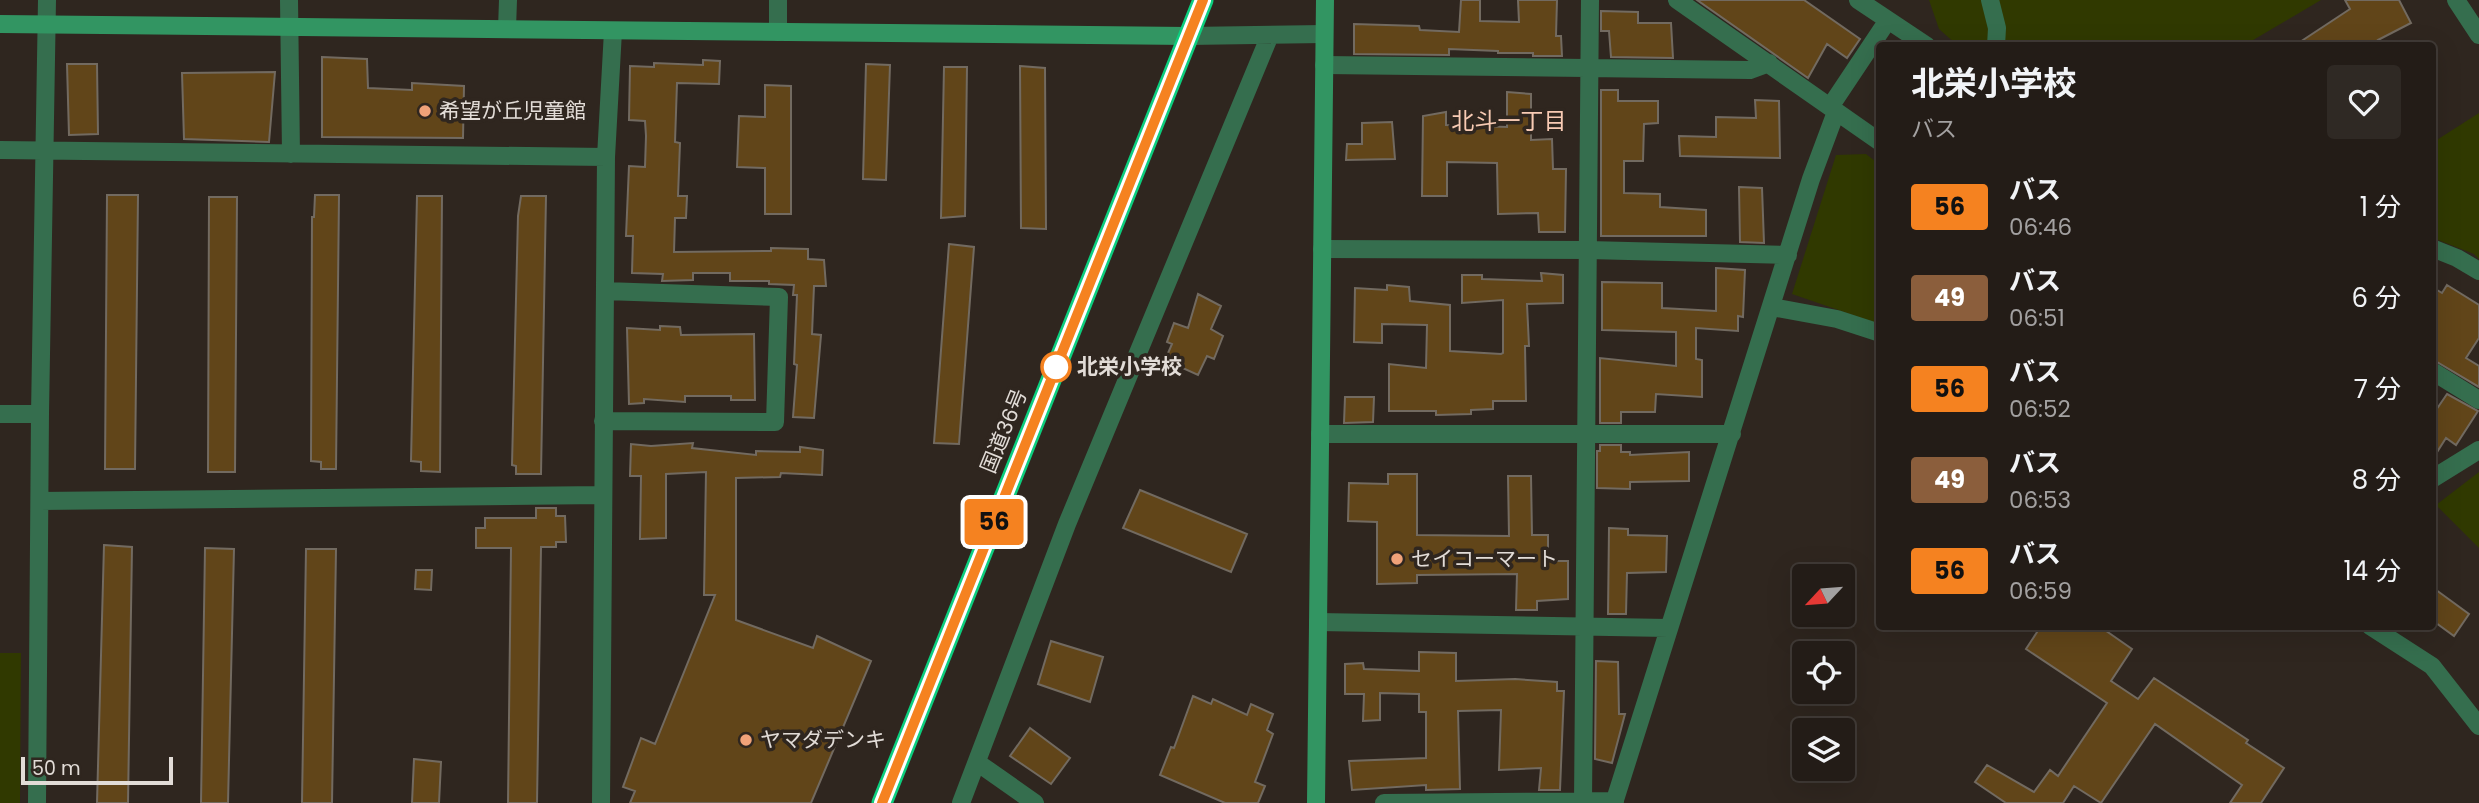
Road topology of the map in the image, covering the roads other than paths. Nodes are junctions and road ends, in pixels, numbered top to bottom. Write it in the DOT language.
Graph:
graph roads {
  1 [pos="47,0"];
  2 [pos="289,0"];
  3 [pos="508,0"];
  4 [pos="778,0"];
  5 [pos="1203,0"];
  6 [pos="1325,0"];
  7 [pos="1590,0"];
  8 [pos="1680,0"];
  9 [pos="1858,0"];
  10 [pos="1990,0"];
  11 [pos="2456,0"];
  12 [pos="1888,20"];
  13 [pos="0,24"];
  14 [pos="47,25"];
  15 [pos="289,27"];
  16 [pos="508,29"];
  17 [pos="613,31"];
  18 [pos="778,32"];
  19 [pos="1270,34"];
  20 [pos="1324,34"];
  21 [pos="2479,35"];
  22 [pos="1188,36"];
  23 [pos="1921,42"];
  24 [pos="1996,42"];
  25 [pos="1769,63"];
  26 [pos="1324,65"];
  27 [pos="1590,68"];
  28 [pos="1833,109"];
  29 [pos="1876,139"];
  30 [pos="0,150"];
  31 [pos="45,150"];
  32 [pos="291,153"];
  33 [pos="606,157"];
  34 [pos="1322,249"];
  35 [pos="1588,250"];
  36 [pos="2436,250"];
  37 [pos="1788,255"];
  38 [pos="2479,271"];
  39 [pos="605,291"];
  40 [pos="1772,307"];
  41 [pos="1876,332"];
  42 [pos="2436,373"];
  43 [pos="2479,400"];
  44 [pos="0,414"];
  45 [pos="40,414"];
  46 [pos="603,421"];
  47 [pos="1586,433"];
  48 [pos="1320,434"];
  49 [pos="1732,434"];
  50 [pos="2479,450"];
  51 [pos="2436,477"];
  52 [pos="603,495"];
  53 [pos="40,502"];
  54 [pos="1318,622"];
  55 [pos="1584,628"];
  56 [pos="1668,628"];
  57 [pos="2376,630"];
  58 [pos="2479,726"];
  59 [pos="978,763"];
  60 [pos="1583,801"];
  61 [pos="1615,802"];
  62 [pos="37,803"];
  63 [pos="601,803"];
  64 [pos="882,803"];
  65 [pos="961,803"];
  66 [pos="1035,803"];
  67 [pos="1316,803"];
  68 [pos="1384,803"];
  1 -- 14 [label="street"];
  2 -- 15 [label="street"];
  3 -- 16 [label="street"];
  4 -- 18 [label="street"];
  5 -- 22 [label="highway, 国道36号"];
  6 -- 20 [label="street"];
  7 -- 27 [label="street"];
  8 -- 25 [label="street"];
  9 -- 12 [label="street"];
  10 -- 24 [label="street"];
  11 -- 21 [label="street"];
  12 -- 23 [label="street"];
  12 -- 28 [label="street"];
  13 -- 14 [label="street"];
  14 -- 15 [label="street"];
  14 -- 31 [label="street"];
  15 -- 16 [label="street"];
  15 -- 32 [label="street"];
  16 -- 17 [label="street"];
  17 -- 18 [label="street"];
  17 -- 33 [label="street"];
  18 -- 22 [label="street"];
  19 -- 20 [label="street"];
  19 -- 22 [label="street"];
  19 -- 59 [label="street"];
  20 -- 26 [label="street"];
  22 -- 64 [label="highway, 国道36号"];
  25 -- 27 [label="street"];
  25 -- 28 [label="street"];
  26 -- 27 [label="street"];
  26 -- 34 [label="street"];
  27 -- 35 [label="street"];
  28 -- 29 [label="street"];
  28 -- 37 [label="street"];
  30 -- 31 [label="street"];
  31 -- 32 [label="street"];
  31 -- 45 [label="street"];
  32 -- 33 [label="street"];
  33 -- 39 [label="street"];
  34 -- 35 [label="street"];
  34 -- 48 [label="street"];
  35 -- 37 [label="street"];
  35 -- 47 [label="street"];
  36 -- 38 [label="street"];
  37 -- 40 [label="street"];
  39 -- 46 [label="street"];
  39 -- 46 [label="street"];
  40 -- 41 [label="street"];
  40 -- 49 [label="street"];
  42 -- 43 [label="street"];
  44 -- 45 [label="street"];
  45 -- 53 [label="street"];
  46 -- 52 [label="street"];
  47 -- 48 [label="street"];
  47 -- 49 [label="street"];
  47 -- 55 [label="street"];
  48 -- 54 [label="street"];
  49 -- 56 [label="street"];
  50 -- 51 [label="street"];
  52 -- 53 [label="street"];
  52 -- 63 [label="street"];
  53 -- 62 [label="street"];
  54 -- 55 [label="street"];
  54 -- 67 [label="street"];
  55 -- 56 [label="street"];
  55 -- 60 [label="street"];
  56 -- 61 [label="street"];
  57 -- 58 [label="street"];
  59 -- 65 [label="street"];
  59 -- 66 [label="street"];
  60 -- 61 [label="street"];
  60 -- 68 [label="street"];
}
